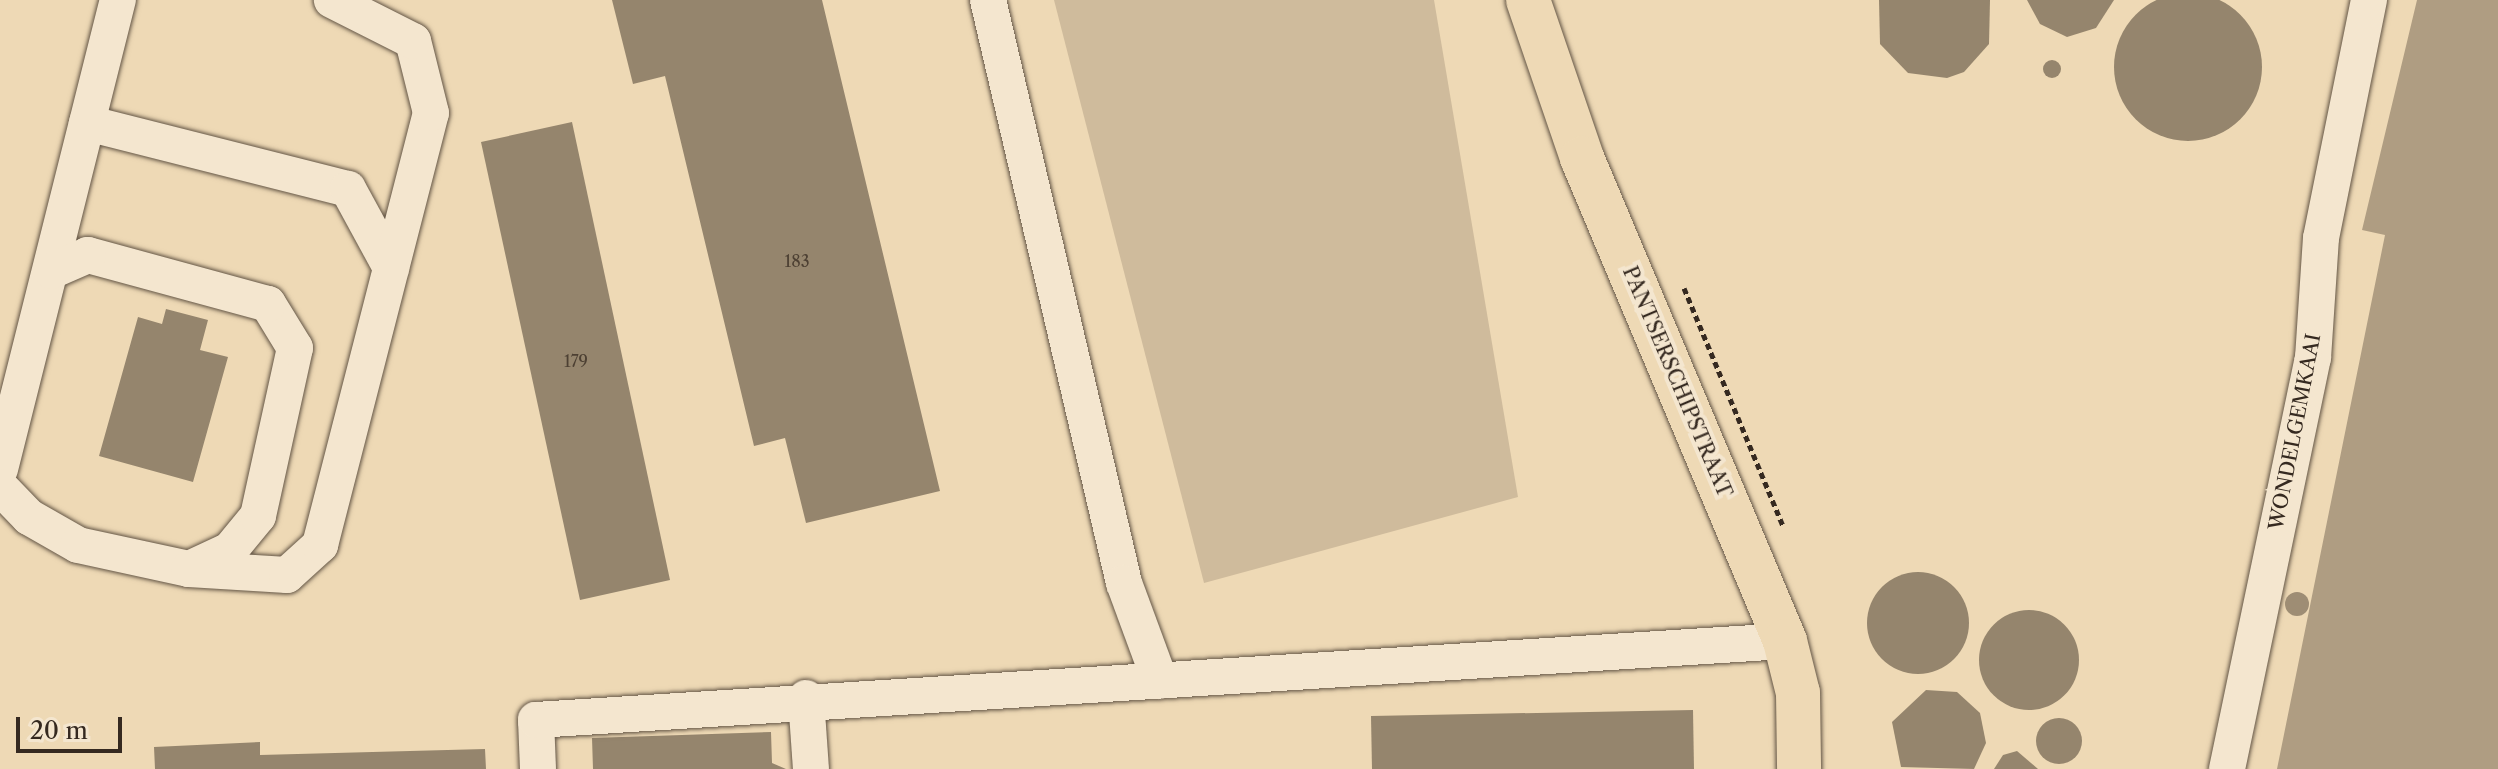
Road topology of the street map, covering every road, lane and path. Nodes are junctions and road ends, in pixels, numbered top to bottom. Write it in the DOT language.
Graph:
graph roads {
  1 [pos="118,0"];
  2 [pos="332,0"];
  3 [pos="988,0"];
  4 [pos="1528,0"];
  5 [pos="2369,0"];
  6 [pos="87,123"];
  7 [pos="391,268"];
  8 [pos="51,271"];
  9 [pos="0,469"];
  10 [pos="0,487"];
  11 [pos="189,569"];
  12 [pos="1785,641"];
  13 [pos="1160,681"];
  14 [pos="806,698"];
  15 [pos="538,769"];
  16 [pos="811,769"];
  17 [pos="1799,769"];
  18 [pos="2227,769"];
  1 -- 6 [label="street"];
  2 -- 7 [label="street"];
  3 -- 13 [label="street"];
  4 -- 12 [label="main road, PANTSERSCHIPSTRAAT"];
  5 -- 18 [label="street, WONDELGEMKAAI"];
  6 -- 7 [label="street"];
  6 -- 8 [label="street"];
  7 -- 11 [label="street"];
  8 -- 9 [label="street"];
  8 -- 11 [label="street"];
  10 -- 11 [label="street"];
  12 -- 13 [label="street"];
  12 -- 17 [label="main road, PANTSERSCHIPSTRAAT"];
  13 -- 14 [label="street"];
  14 -- 15 [label="street"];
  14 -- 16 [label="street"];
}
